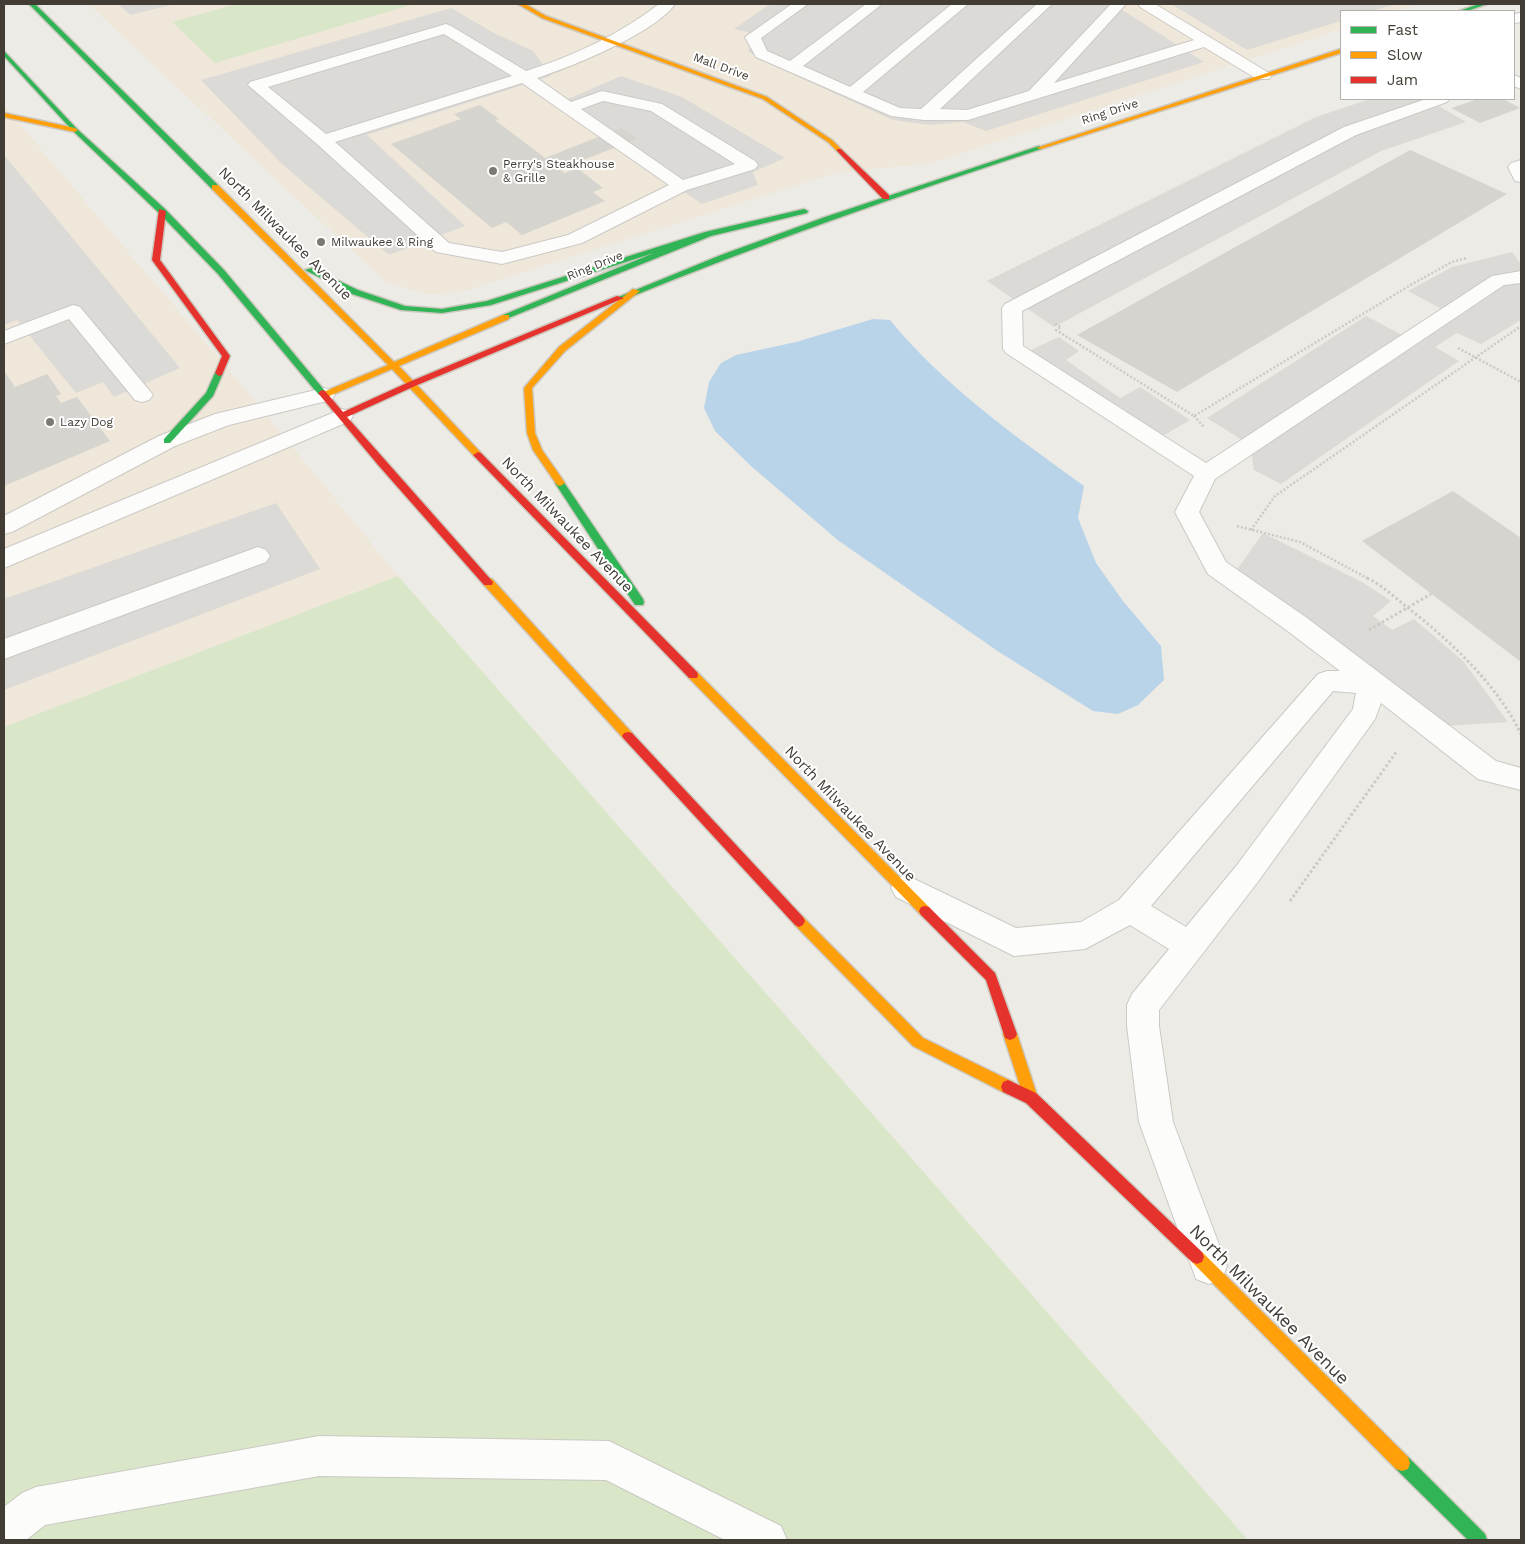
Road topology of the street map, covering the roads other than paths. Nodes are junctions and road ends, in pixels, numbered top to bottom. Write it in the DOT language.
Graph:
graph roads {
  1 [pos="32,4"];
  2 [pos="521,4"];
  3 [pos="668,4"];
  4 [pos="801,4"];
  5 [pos="875,4"];
  6 [pos="961,4"];
  7 [pos="1045,4"];
  8 [pos="1119,4"];
  9 [pos="1145,4"];
  10 [pos="1484,4"];
  11 [pos="1465,10"];
  12 [pos="1207,41"];
  13 [pos="611,42"];
  14 [pos="1340,51"];
  15 [pos="4,53"];
  16 [pos="792,67"];
  17 [pos="1263,76"];
  18 [pos="525,77"];
  19 [pos="852,94"];
  20 [pos="1035,94"];
  21 [pos="1439,100"];
  22 [pos="568,108"];
  23 [pos="4,115"];
  24 [pos="924,115"];
  25 [pos="74,130"];
  26 [pos="323,140"];
  27 [pos="1521,165"];
  28 [pos="1521,177"];
  29 [pos="681,186"];
  30 [pos="886,197"];
  31 [pos="234,205"];
  32 [pos="162,212"];
  33 [pos="708,234"];
  34 [pos="1521,277"];
  35 [pos="636,290"];
  36 [pos="4,338"];
  37 [pos="393,365"];
  38 [pos="412,384"];
  39 [pos="142,395"];
  40 [pos="324,395"];
  41 [pos="342,416"];
  42 [pos="167,441"];
  43 [pos="1206,474"];
  44 [pos="4,526"];
  45 [pos="258,556"];
  46 [pos="4,558"];
  47 [pos="4,649"];
  48 [pos="674,656"];
  49 [pos="1371,683"];
  50 [pos="1521,779"];
  51 [pos="898,884"];
  52 [pos="1130,909"];
  53 [pos="1190,946"];
  54 [pos="1031,1098"];
  55 [pos="1210,1270"];
  56 [pos="4,1532"];
  57 [pos="767,1540"];
  58 [pos="1479,1540"];
  1 -- 31 [label="main road, North Milwaukee Avenue"];
  2 -- 13 [label="main road, Mall Drive"];
  3 -- 13 [label="street"];
  4 -- 16 [label="street"];
  5 -- 16 [label="street"];
  6 -- 19 [label="street"];
  7 -- 24 [label="street"];
  8 -- 20 [label="street"];
  9 -- 12 [label="street"];
  10 -- 11 [label="main road"];
  12 -- 17 [label="street"];
  12 -- 20 [label="street"];
  13 -- 18 [label="street"];
  13 -- 30 [label="main road, Mall Drive"];
  14 -- 17 [label="main road, Ring Drive"];
  15 -- 25 [label="main road, North Milwaukee Avenue"];
  16 -- 19 [label="street"];
  17 -- 30 [label="main road, Ring Drive"];
  18 -- 22 [label="street"];
  18 -- 26 [label="street"];
  18 -- 26 [label="street"];
  19 -- 24 [label="street"];
  20 -- 24 [label="street"];
  21 -- 43 [label="street"];
  22 -- 29 [label="street"];
  22 -- 29 [label="street"];
  23 -- 25 [label="main road"];
  25 -- 32 [label="main road, North Milwaukee Avenue"];
  26 -- 29 [label="street"];
  27 -- 28 [label="street"];
  30 -- 33 [label="main road, Ring Drive"];
  30 -- 35 [label="main road, Ring Drive"];
  31 -- 33 [label="main road"];
  31 -- 37 [label="main road, North Milwaukee Avenue"];
  32 -- 40 [label="main road, North Milwaukee Avenue"];
  32 -- 42 [label="main road"];
  33 -- 37 [label="main road, Ring Drive"];
  34 -- 43 [label="street"];
  35 -- 38 [label="main road, Ring Drive"];
  35 -- 48 [label="main road"];
  36 -- 39 [label="street"];
  37 -- 38 [label="main road, North Milwaukee Avenue"];
  37 -- 40 [label="main road, Ring Drive"];
  38 -- 41 [label="main road, Ring Drive"];
  38 -- 48 [label="main road, North Milwaukee Avenue"];
  40 -- 41 [label="main road, North Milwaukee Avenue"];
  40 -- 42 [label="street"];
  41 -- 46 [label="street"];
  41 -- 54 [label="main road, North Milwaukee Avenue"];
  42 -- 44 [label="street"];
  43 -- 49 [label="street"];
  45 -- 47 [label="street"];
  48 -- 51 [label="main road, North Milwaukee Avenue"];
  49 -- 50 [label="street"];
  49 -- 52 [label="street"];
  49 -- 53 [label="street"];
  51 -- 52 [label="street"];
  51 -- 54 [label="main road, North Milwaukee Avenue"];
  52 -- 53 [label="street"];
  53 -- 55 [label="street"];
  54 -- 55 [label="main road, North Milwaukee Avenue"];
  55 -- 58 [label="main road, North Milwaukee Avenue"];
  56 -- 57 [label="street"];
}
